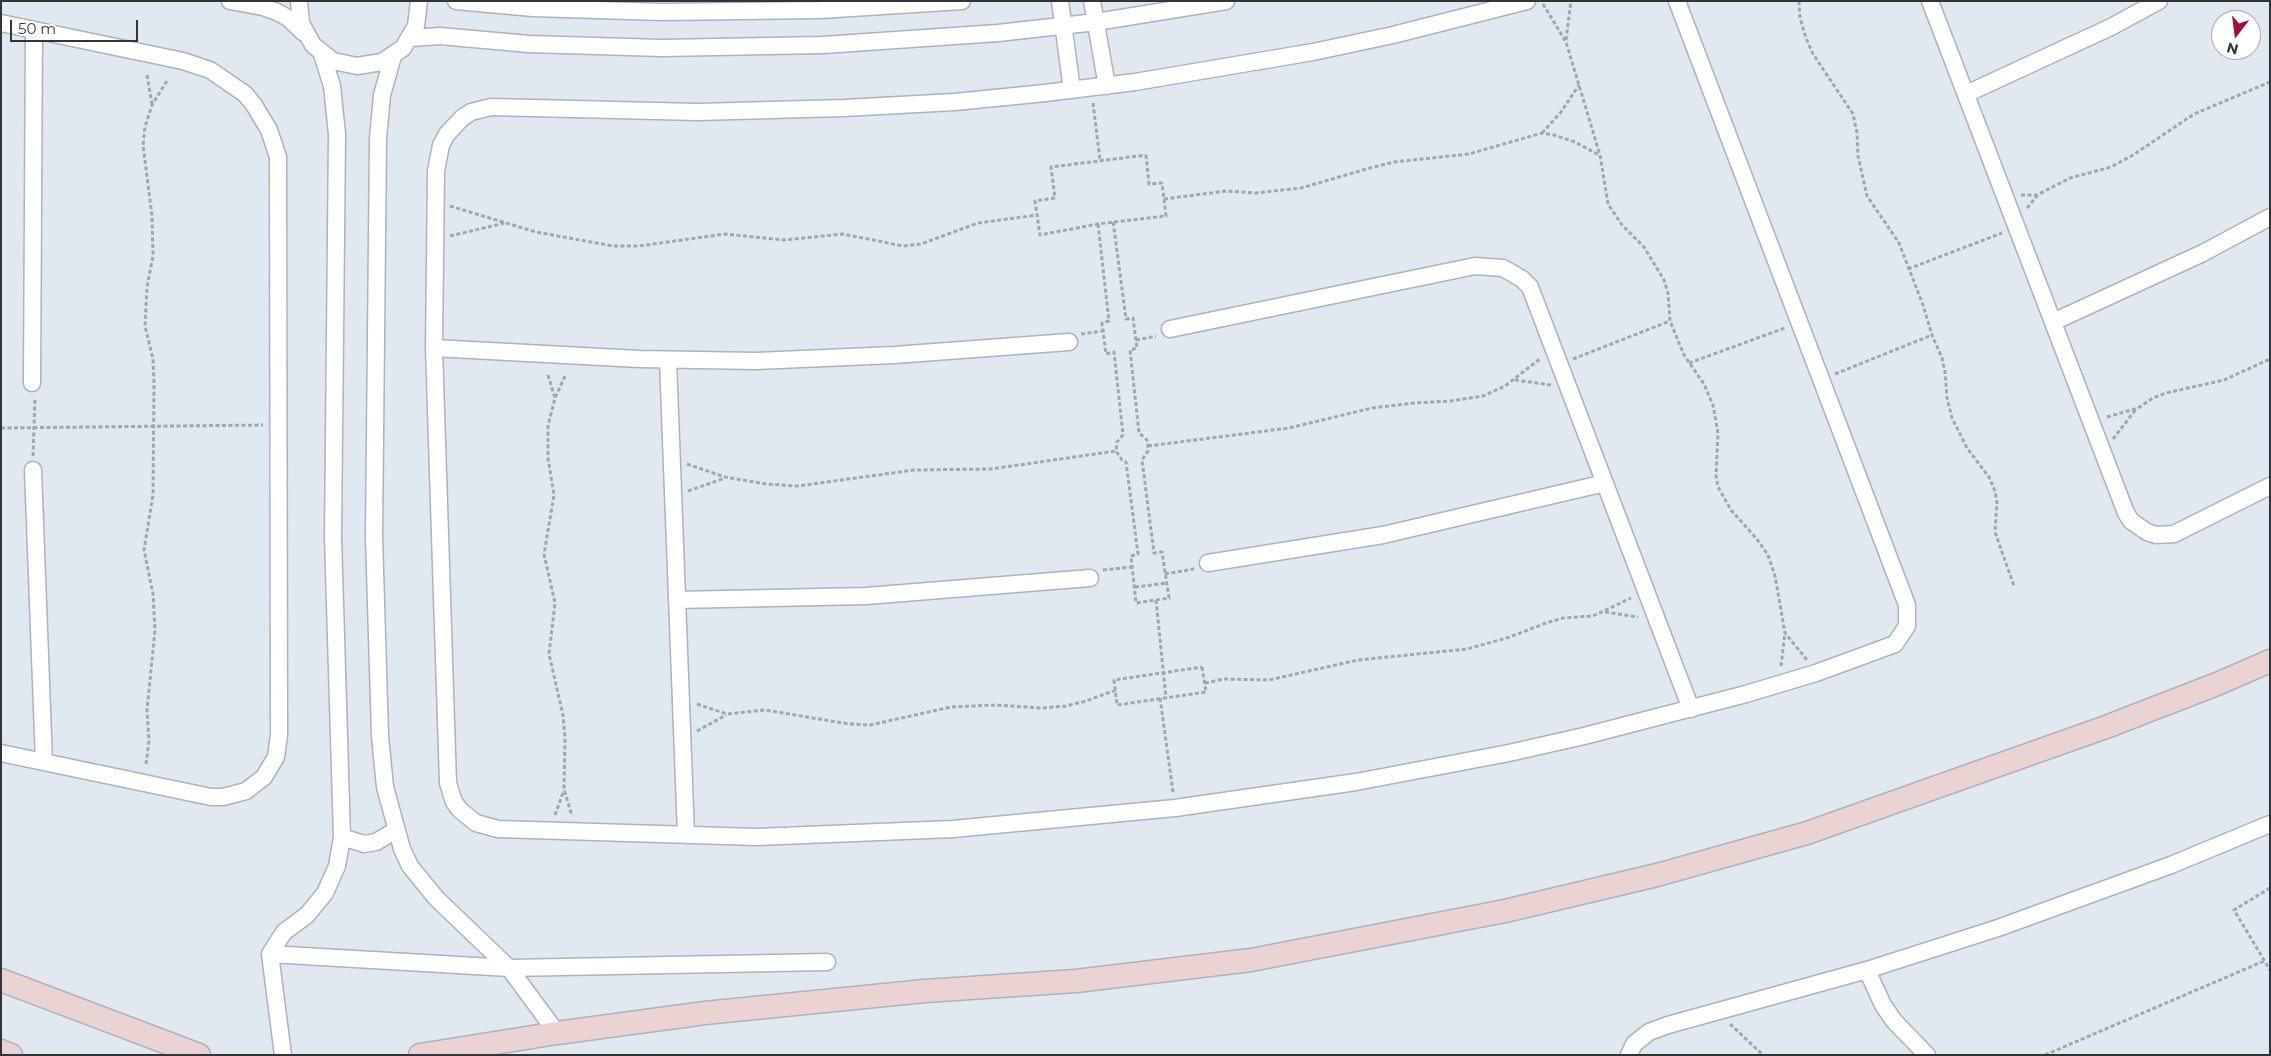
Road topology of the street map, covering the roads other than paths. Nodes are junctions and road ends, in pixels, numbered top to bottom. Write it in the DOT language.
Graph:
graph roads {
  1 [pos="230,1"];
  2 [pos="299,1"];
  3 [pos="419,1"];
  4 [pos="456,1"];
  5 [pos="962,1"];
  6 [pos="1060,1"];
  7 [pos="1092,1"];
  8 [pos="1226,1"];
  9 [pos="1527,1"];
  10 [pos="1677,1"];
  11 [pos="1930,1"];
  12 [pos="2159,1"];
  13 [pos="1096,22"];
  14 [pos="1,23"];
  15 [pos="1063,26"];
  16 [pos="34,30"];
  17 [pos="306,35"];
  18 [pos="411,38"];
  19 [pos="322,54"];
  20 [pos="393,56"];
  21 [pos="1099,87"];
  22 [pos="1072,90"];
  23 [pos="1966,94"];
  24 [pos="2270,217"];
  25 [pos="2053,322"];
  26 [pos="1170,329"];
  27 [pos="1069,342"];
  28 [pos="434,348"];
  29 [pos="668,360"];
  30 [pos="32,381"];
  31 [pos="33,463"];
  32 [pos="1605,483"];
  33 [pos="2270,486"];
  34 [pos="1208,563"];
  35 [pos="1090,578"];
  36 [pos="677,600"];
  37 [pos="2270,661"];
  38 [pos="1692,709"];
  39 [pos="1,753"];
  40 [pos="44,762"];
  41 [pos="2270,824"];
  42 [pos="396,830"];
  43 [pos="686,835"];
  44 [pos="342,837"];
  45 [pos="270,954"];
  46 [pos="827,962"];
  47 [pos="509,968"];
  48 [pos="1867,970"];
  49 [pos="1,980"];
  50 [pos="556,1032"];
  51 [pos="1,1051"];
  52 [pos="11,1055"];
  53 [pos="199,1055"];
  54 [pos="283,1055"];
  55 [pos="420,1055"];
  56 [pos="1629,1055"];
  57 [pos="1927,1055"];
  1 -- 17 [label="street"];
  2 -- 17 [label="street"];
  3 -- 18 [label="street"];
  4 -- 5 [label="street"];
  6 -- 15 [label="street"];
  7 -- 13 [label="street"];
  8 -- 13 [label="street"];
  9 -- 21 [label="street"];
  10 -- 38 [label="street"];
  11 -- 23 [label="street"];
  12 -- 23 [label="street"];
  13 -- 15 [label="street"];
  13 -- 21 [label="street"];
  14 -- 16 [label="street"];
  15 -- 18 [label="street"];
  15 -- 22 [label="street"];
  16 -- 30 [label="street"];
  16 -- 40 [label="street"];
  17 -- 19 [label="street"];
  18 -- 20 [label="street"];
  19 -- 20 [label="street"];
  19 -- 44 [label="street"];
  20 -- 42 [label="street"];
  21 -- 22 [label="street"];
  22 -- 28 [label="street"];
  23 -- 25 [label="street"];
  24 -- 25 [label="street"];
  25 -- 33 [label="street"];
  26 -- 32 [label="street"];
  27 -- 29 [label="street"];
  28 -- 29 [label="street"];
  28 -- 43 [label="street"];
  29 -- 36 [label="street"];
  31 -- 40 [label="street"];
  32 -- 34 [label="street"];
  32 -- 38 [label="street"];
  35 -- 36 [label="street"];
  36 -- 43 [label="street"];
  37 -- 50 [label="main road"];
  38 -- 43 [label="street"];
  39 -- 40 [label="street"];
  41 -- 48 [label="street"];
  42 -- 44 [label="street"];
  42 -- 47 [label="street"];
  44 -- 45 [label="street"];
  45 -- 47 [label="street"];
  45 -- 54 [label="street"];
  46 -- 47 [label="street"];
  47 -- 50 [label="street"];
  48 -- 56 [label="street"];
  48 -- 57 [label="street"];
  49 -- 53 [label="main road"];
  50 -- 55 [label="main road"];
  51 -- 52 [label="main road"];
}
